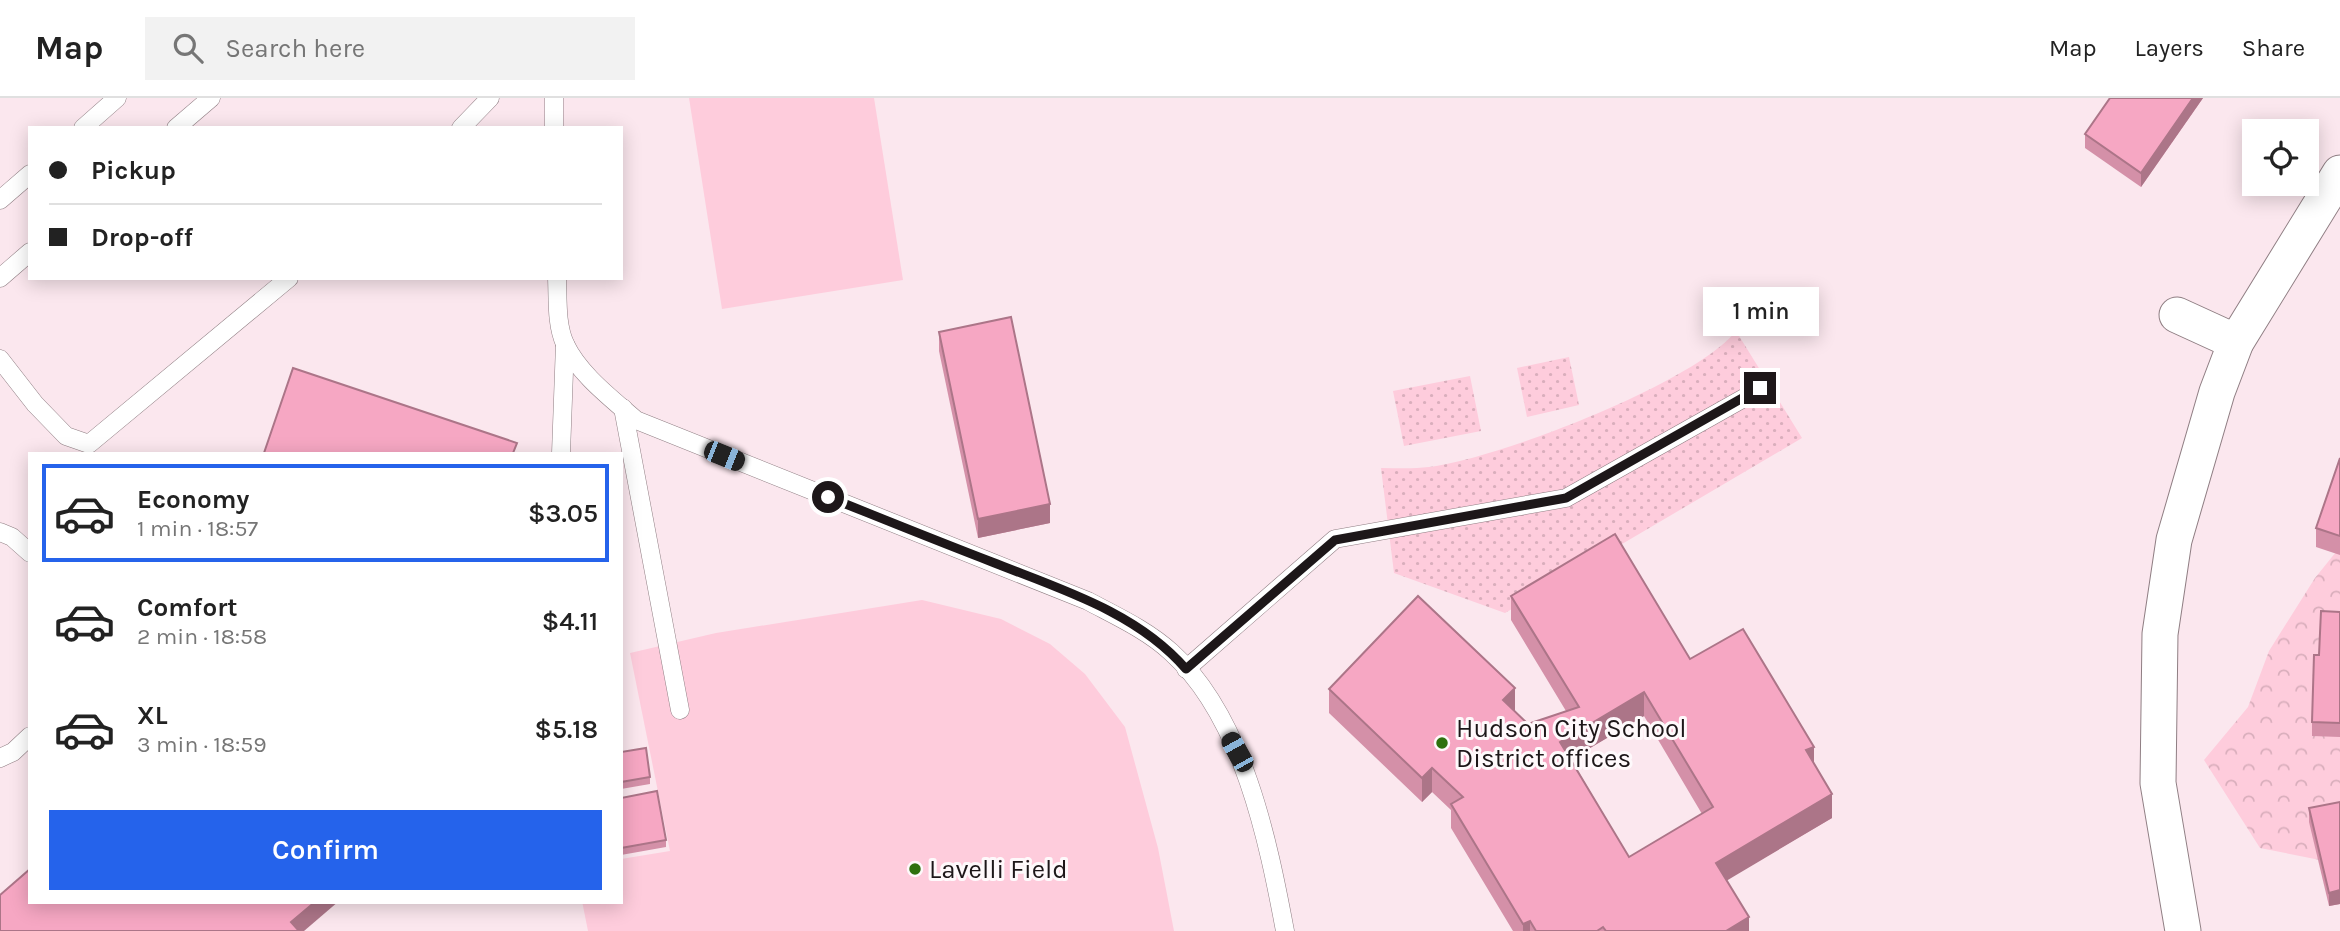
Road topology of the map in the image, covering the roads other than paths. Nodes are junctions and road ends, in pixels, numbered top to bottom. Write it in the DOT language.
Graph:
graph roads {
  1 [pos="117,98"];
  2 [pos="211,98"];
  3 [pos="490,98"];
  4 [pos="554,98"];
  5 [pos="85,126"];
  6 [pos="178,126"];
  7 [pos="463,126"];
  8 [pos="554,126"];
  9 [pos="2340,173"];
  10 [pos="28,176"];
  11 [pos="0,200"];
  12 [pos="28,255"];
  13 [pos="0,278"];
  14 [pos="287,280"];
  15 [pos="557,280"];
  16 [pos="2177,315"];
  17 [pos="2236,342"];
  18 [pos="565,344"];
  19 [pos="0,359"];
  20 [pos="1760,388"];
  21 [pos="623,408"];
  22 [pos="561,452"];
  23 [pos="0,532"];
  24 [pos="28,551"];
  25 [pos="1186,669"];
  26 [pos="680,710"];
  27 [pos="28,738"];
  28 [pos="0,758"];
  29 [pos="1286,931"];
  30 [pos="2183,931"];
  1 -- 5 [label="lane"];
  2 -- 6 [label="lane"];
  3 -- 7 [label="lane"];
  4 -- 8 [label="lane"];
  9 -- 17 [label="street"];
  10 -- 11 [label="lane"];
  12 -- 13 [label="lane"];
  14 -- 19 [label="lane"];
  15 -- 18 [label="lane"];
  16 -- 17 [label="street"];
  17 -- 30 [label="street"];
  18 -- 21 [label="lane"];
  18 -- 22 [label="lane"];
  20 -- 25 [label="lane"];
  21 -- 25 [label="lane"];
  21 -- 26 [label="lane"];
  23 -- 24 [label="lane"];
  25 -- 29 [label="lane"];
  27 -- 28 [label="lane"];
}
